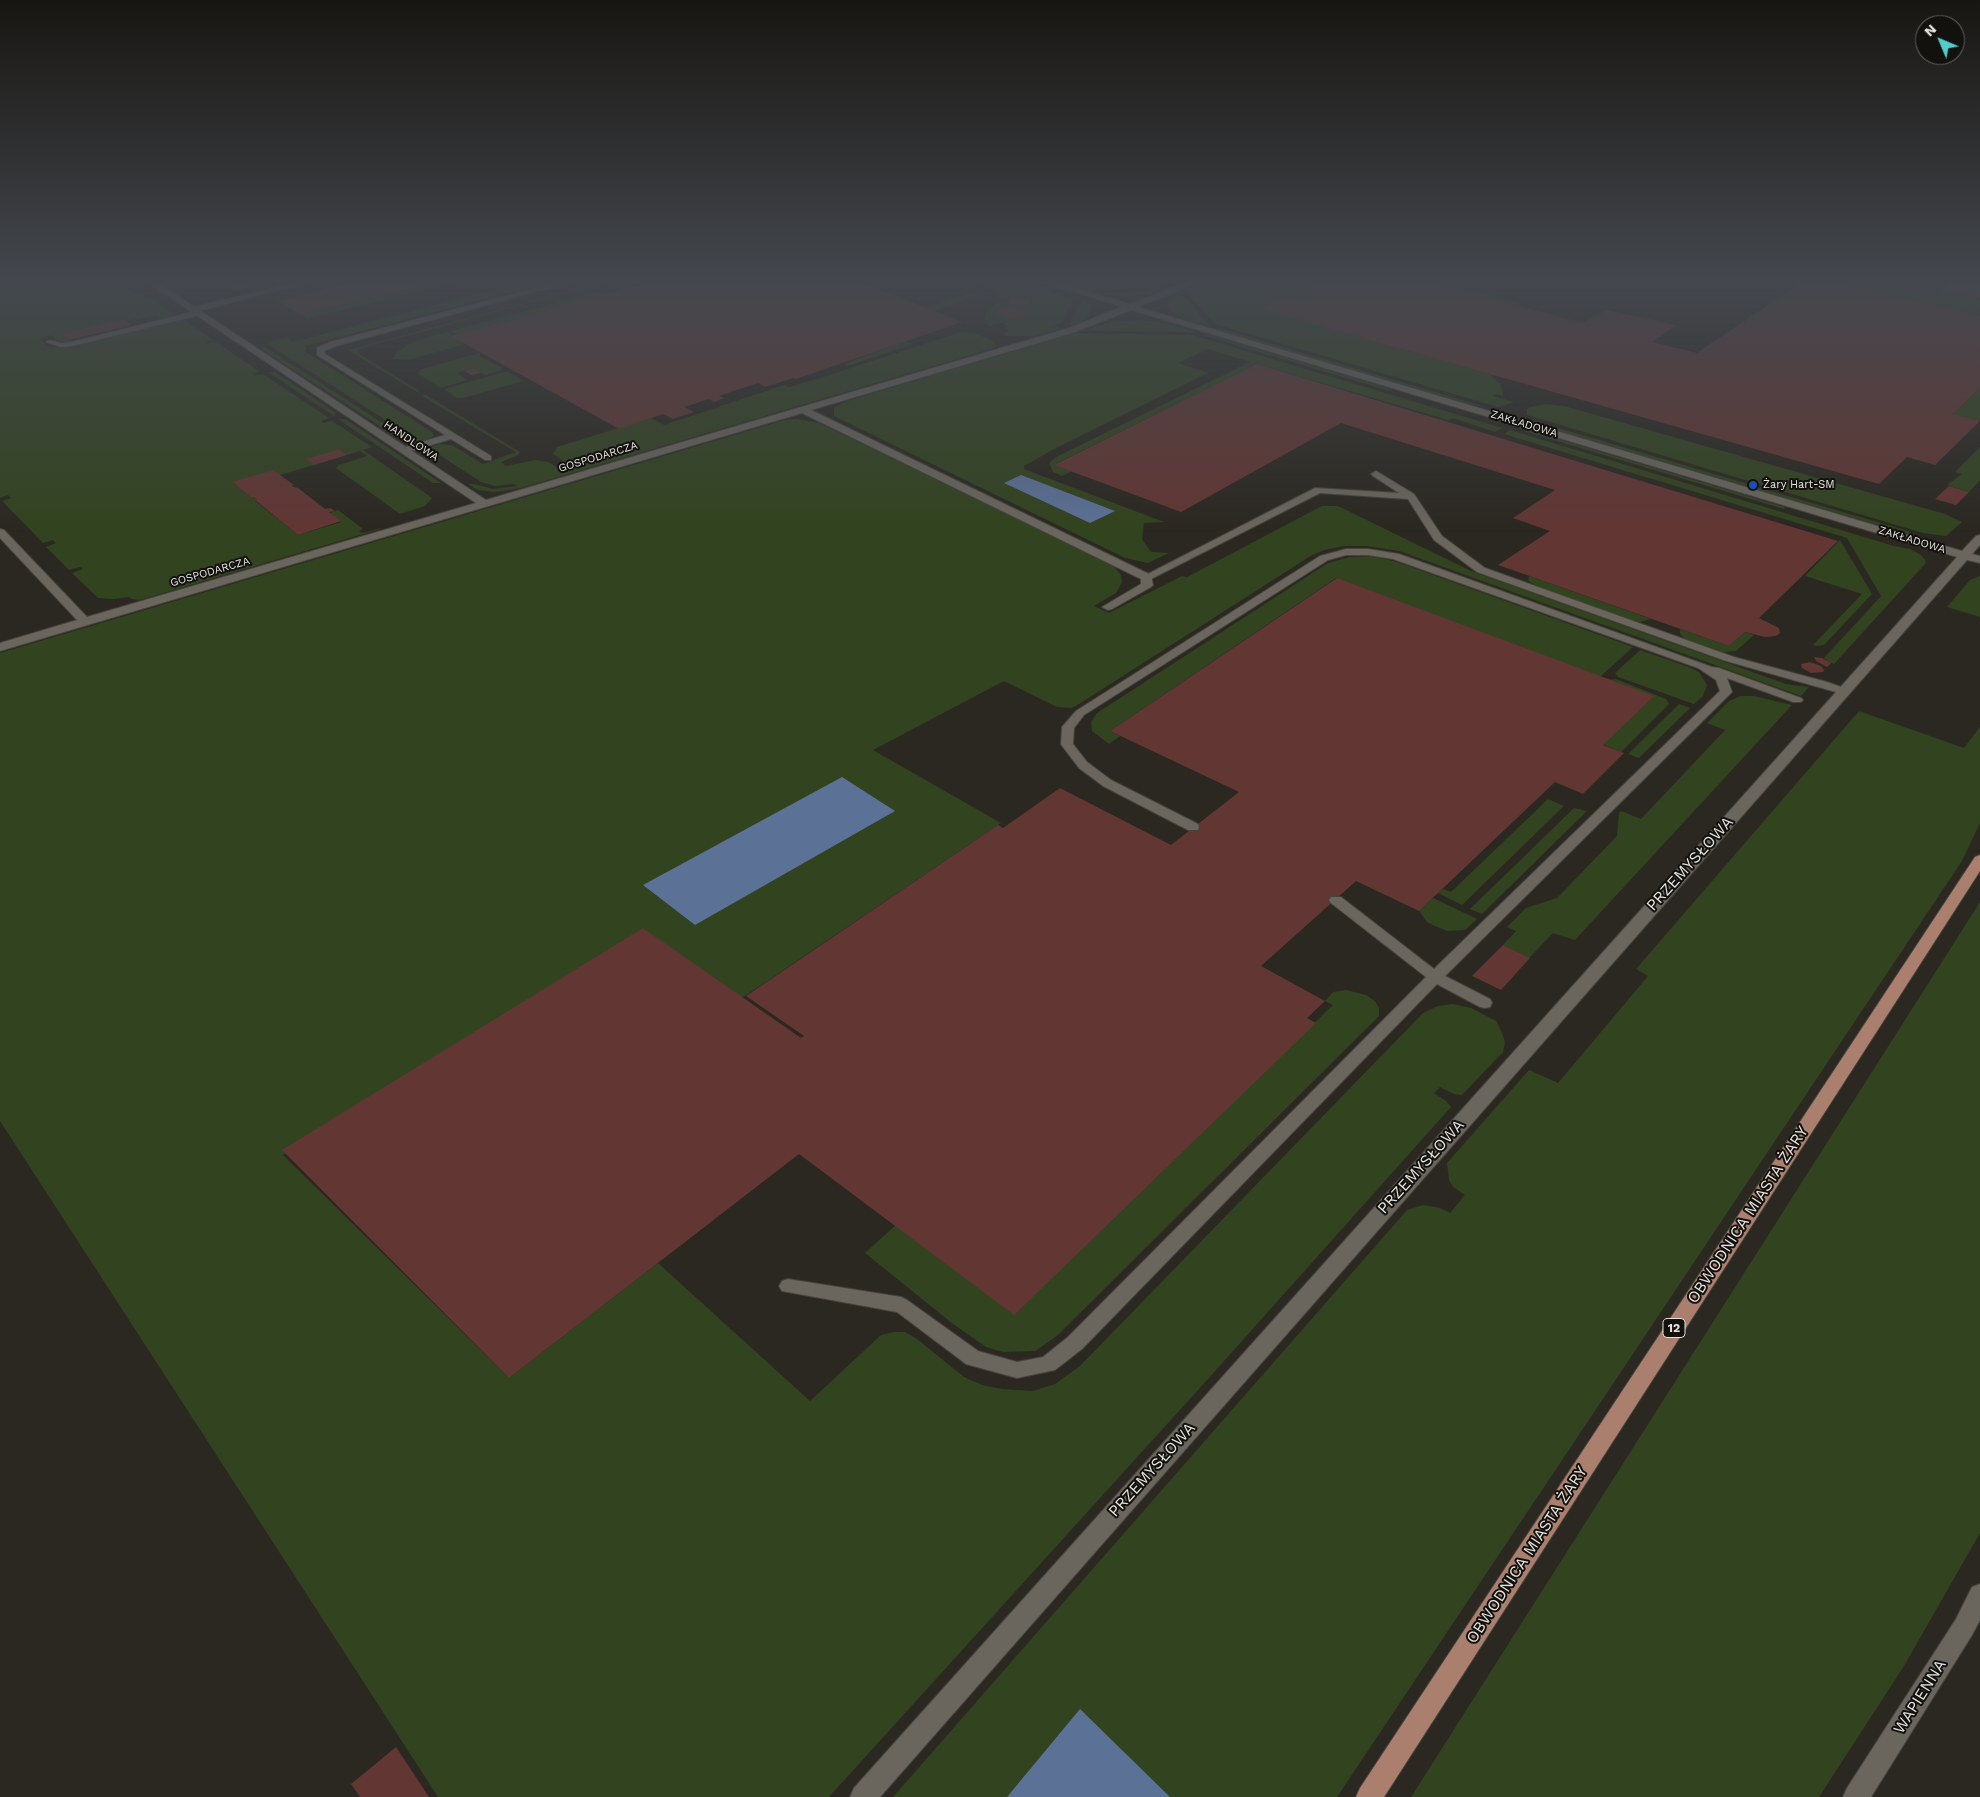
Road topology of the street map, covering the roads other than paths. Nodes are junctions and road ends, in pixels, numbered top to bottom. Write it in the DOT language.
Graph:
graph roads {
  1 [pos="275,364"];
  2 [pos="335,364"];
  3 [pos="956,364"];
  4 [pos="1320,364"];
  5 [pos="802,409"];
  6 [pos="452,436"];
  7 [pos="405,450"];
  8 [pos="488,458"];
  9 [pos="1376,474"];
  10 [pos="1411,496"];
  11 [pos="485,504"];
  12 [pos="0,532"];
  13 [pos="1980,538"];
  14 [pos="1972,557"];
  15 [pos="1147,577"];
  16 [pos="1108,607"];
  17 [pos="85,622"];
  18 [pos="0,647"];
  19 [pos="1702,666"];
  20 [pos="1843,692"];
  21 [pos="1797,700"];
  22 [pos="1194,828"];
  23 [pos="1980,860"];
  24 [pos="1336,900"];
  25 [pos="1435,977"];
  26 [pos="1485,1002"];
  27 [pos="788,1286"];
  28 [pos="1980,1595"];
  29 [pos="863,1797"];
  30 [pos="1369,1797"];
  31 [pos="1856,1797"];
  1 -- 7 [label="street, HANDLOWA"];
  2 -- 6 [label="lane"];
  3 -- 5 [label="street, GOSPODARCZA"];
  4 -- 14 [label="street, ZAKŁADOWA"];
  5 -- 11 [label="street, GOSPODARCZA"];
  5 -- 15 [label="street"];
  6 -- 7 [label="lane"];
  6 -- 8 [label="lane"];
  7 -- 11 [label="street, HANDLOWA"];
  9 -- 10 [label="lane"];
  10 -- 15 [label="lane"];
  10 -- 20 [label="lane"];
  11 -- 17 [label="street, GOSPODARCZA"];
  12 -- 17 [label="street"];
  13 -- 14 [label="street, PRZEMYSŁOWA"];
  14 -- 20 [label="street, PRZEMYSŁOWA"];
  15 -- 16 [label="street"];
  17 -- 18 [label="street, GOSPODARCZA"];
  19 -- 21 [label="lane"];
  19 -- 22 [label="lane"];
  19 -- 25 [label="lane"];
  20 -- 29 [label="street, PRZEMYSŁOWA"];
  23 -- 30 [label="main road, OBWODNICA MIASTA ŻARY / 12"];
  24 -- 25 [label="lane"];
  25 -- 26 [label="lane"];
  25 -- 27 [label="lane"];
  28 -- 31 [label="street, WAPIENNA"];
}
